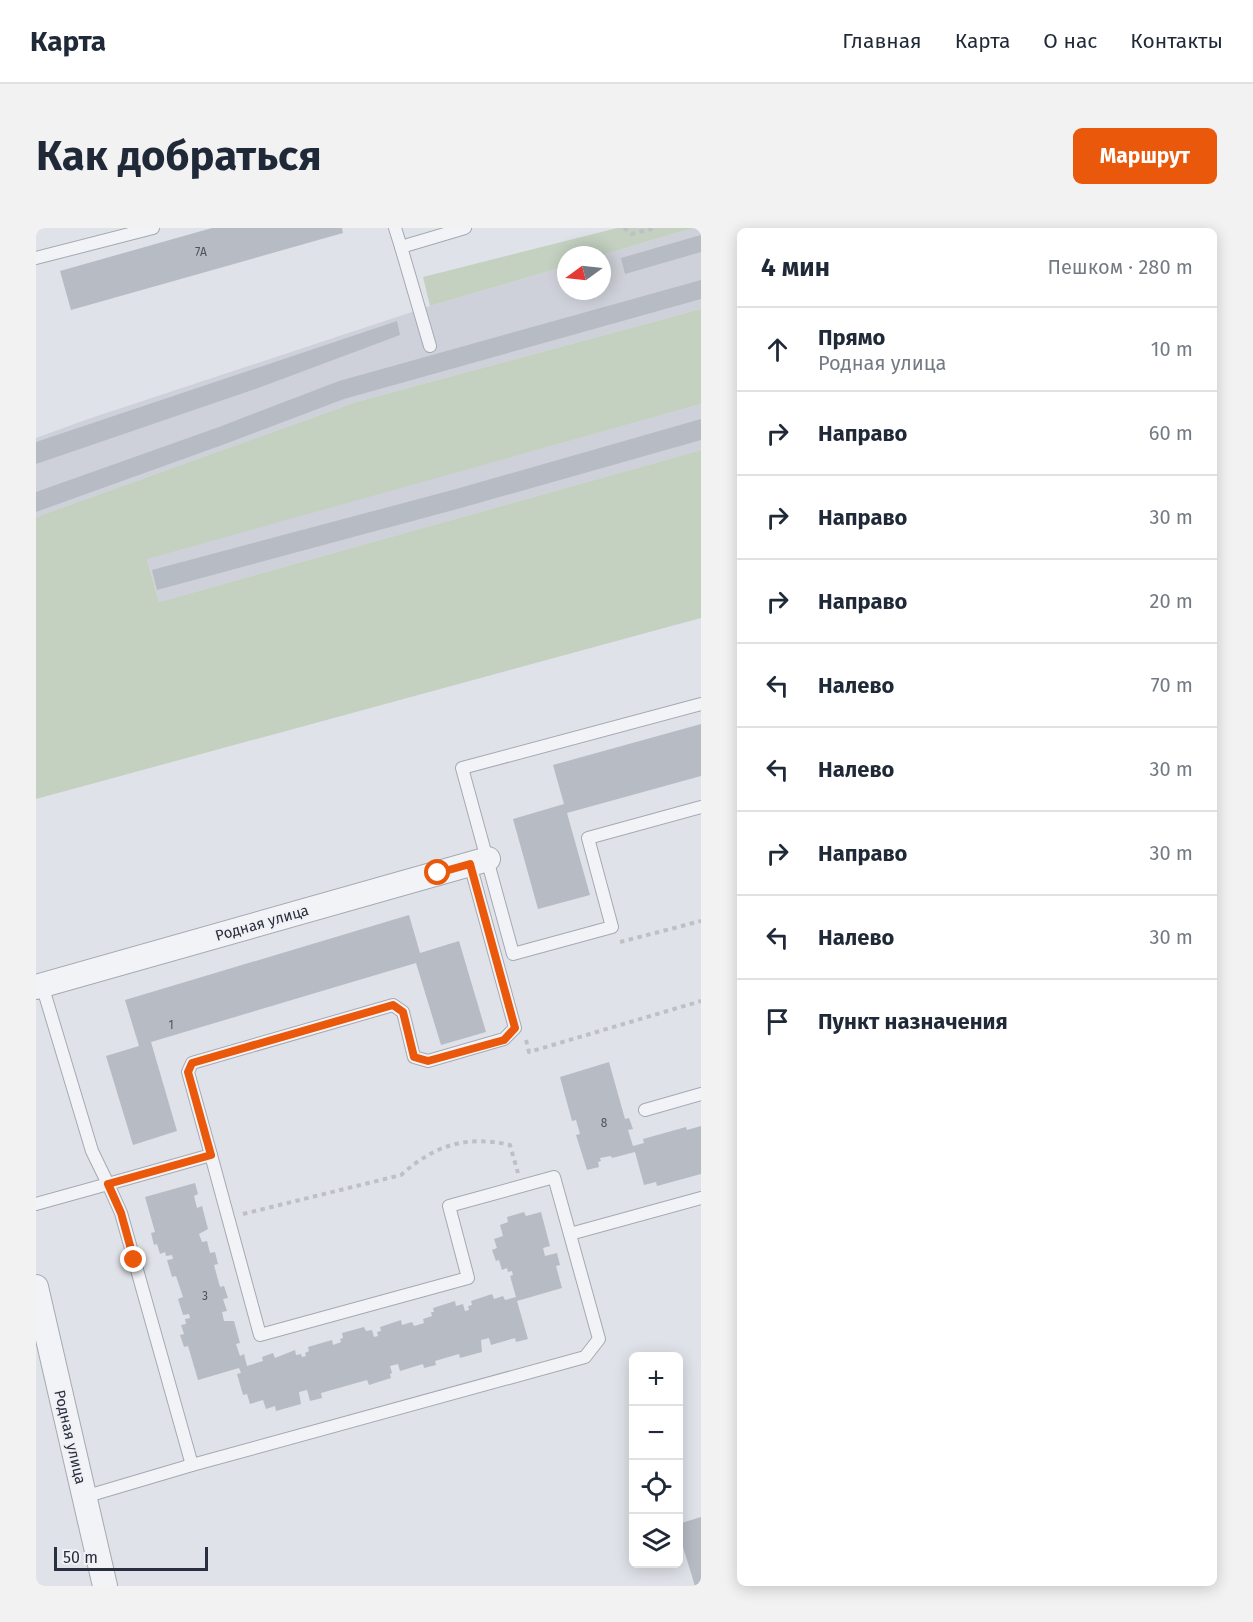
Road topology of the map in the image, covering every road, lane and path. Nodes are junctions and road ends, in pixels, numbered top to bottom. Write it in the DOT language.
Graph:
graph roads {
  1 [pos="153,228"];
  2 [pos="395,228"];
  3 [pos="465,228"];
  4 [pos="624,228"];
  5 [pos="655,228"];
  6 [pos="401,248"];
  7 [pos="36,258"];
  8 [pos="430,346"];
  9 [pos="701,704"];
  10 [pos="701,807"];
  11 [pos="479,861"];
  12 [pos="39,986"];
  13 [pos="701,1001"];
  14 [pos="523,1029"];
  15 [pos="701,1094"];
  16 [pos="645,1110"];
  17 [pos="211,1155"];
  18 [pos="108,1184"];
  19 [pos="522,1185"];
  20 [pos="701,1198"];
  21 [pos="36,1204"];
  22 [pos="228,1218"];
  23 [pos="570,1234"];
  24 [pos="36,1287"];
  25 [pos="192,1464"];
  26 [pos="84,1497"];
  27 [pos="105,1586"];
  1 -- 7 [label="lane"];
  2 -- 6 [label="lane"];
  3 -- 6 [label="lane"];
  4 -- 5 [label="path"];
  6 -- 8 [label="lane"];
  9 -- 11 [label="lane"];
  10 -- 11 [label="lane"];
  11 -- 12 [label="street, Родная улица"];
  11 -- 17 [label="lane"];
  12 -- 18 [label="lane"];
  13 -- 14 [label="path"];
  15 -- 16 [label="lane"];
  17 -- 18 [label="lane"];
  17 -- 22 [label="lane"];
  18 -- 21 [label="lane"];
  18 -- 25 [label="lane"];
  19 -- 22 [label="path"];
  19 -- 22 [label="lane"];
  19 -- 23 [label="lane"];
  20 -- 23 [label="lane"];
  23 -- 25 [label="lane"];
  24 -- 26 [label="street, Родная улица"];
  25 -- 26 [label="lane"];
  26 -- 27 [label="street, Родная улица"];
}
